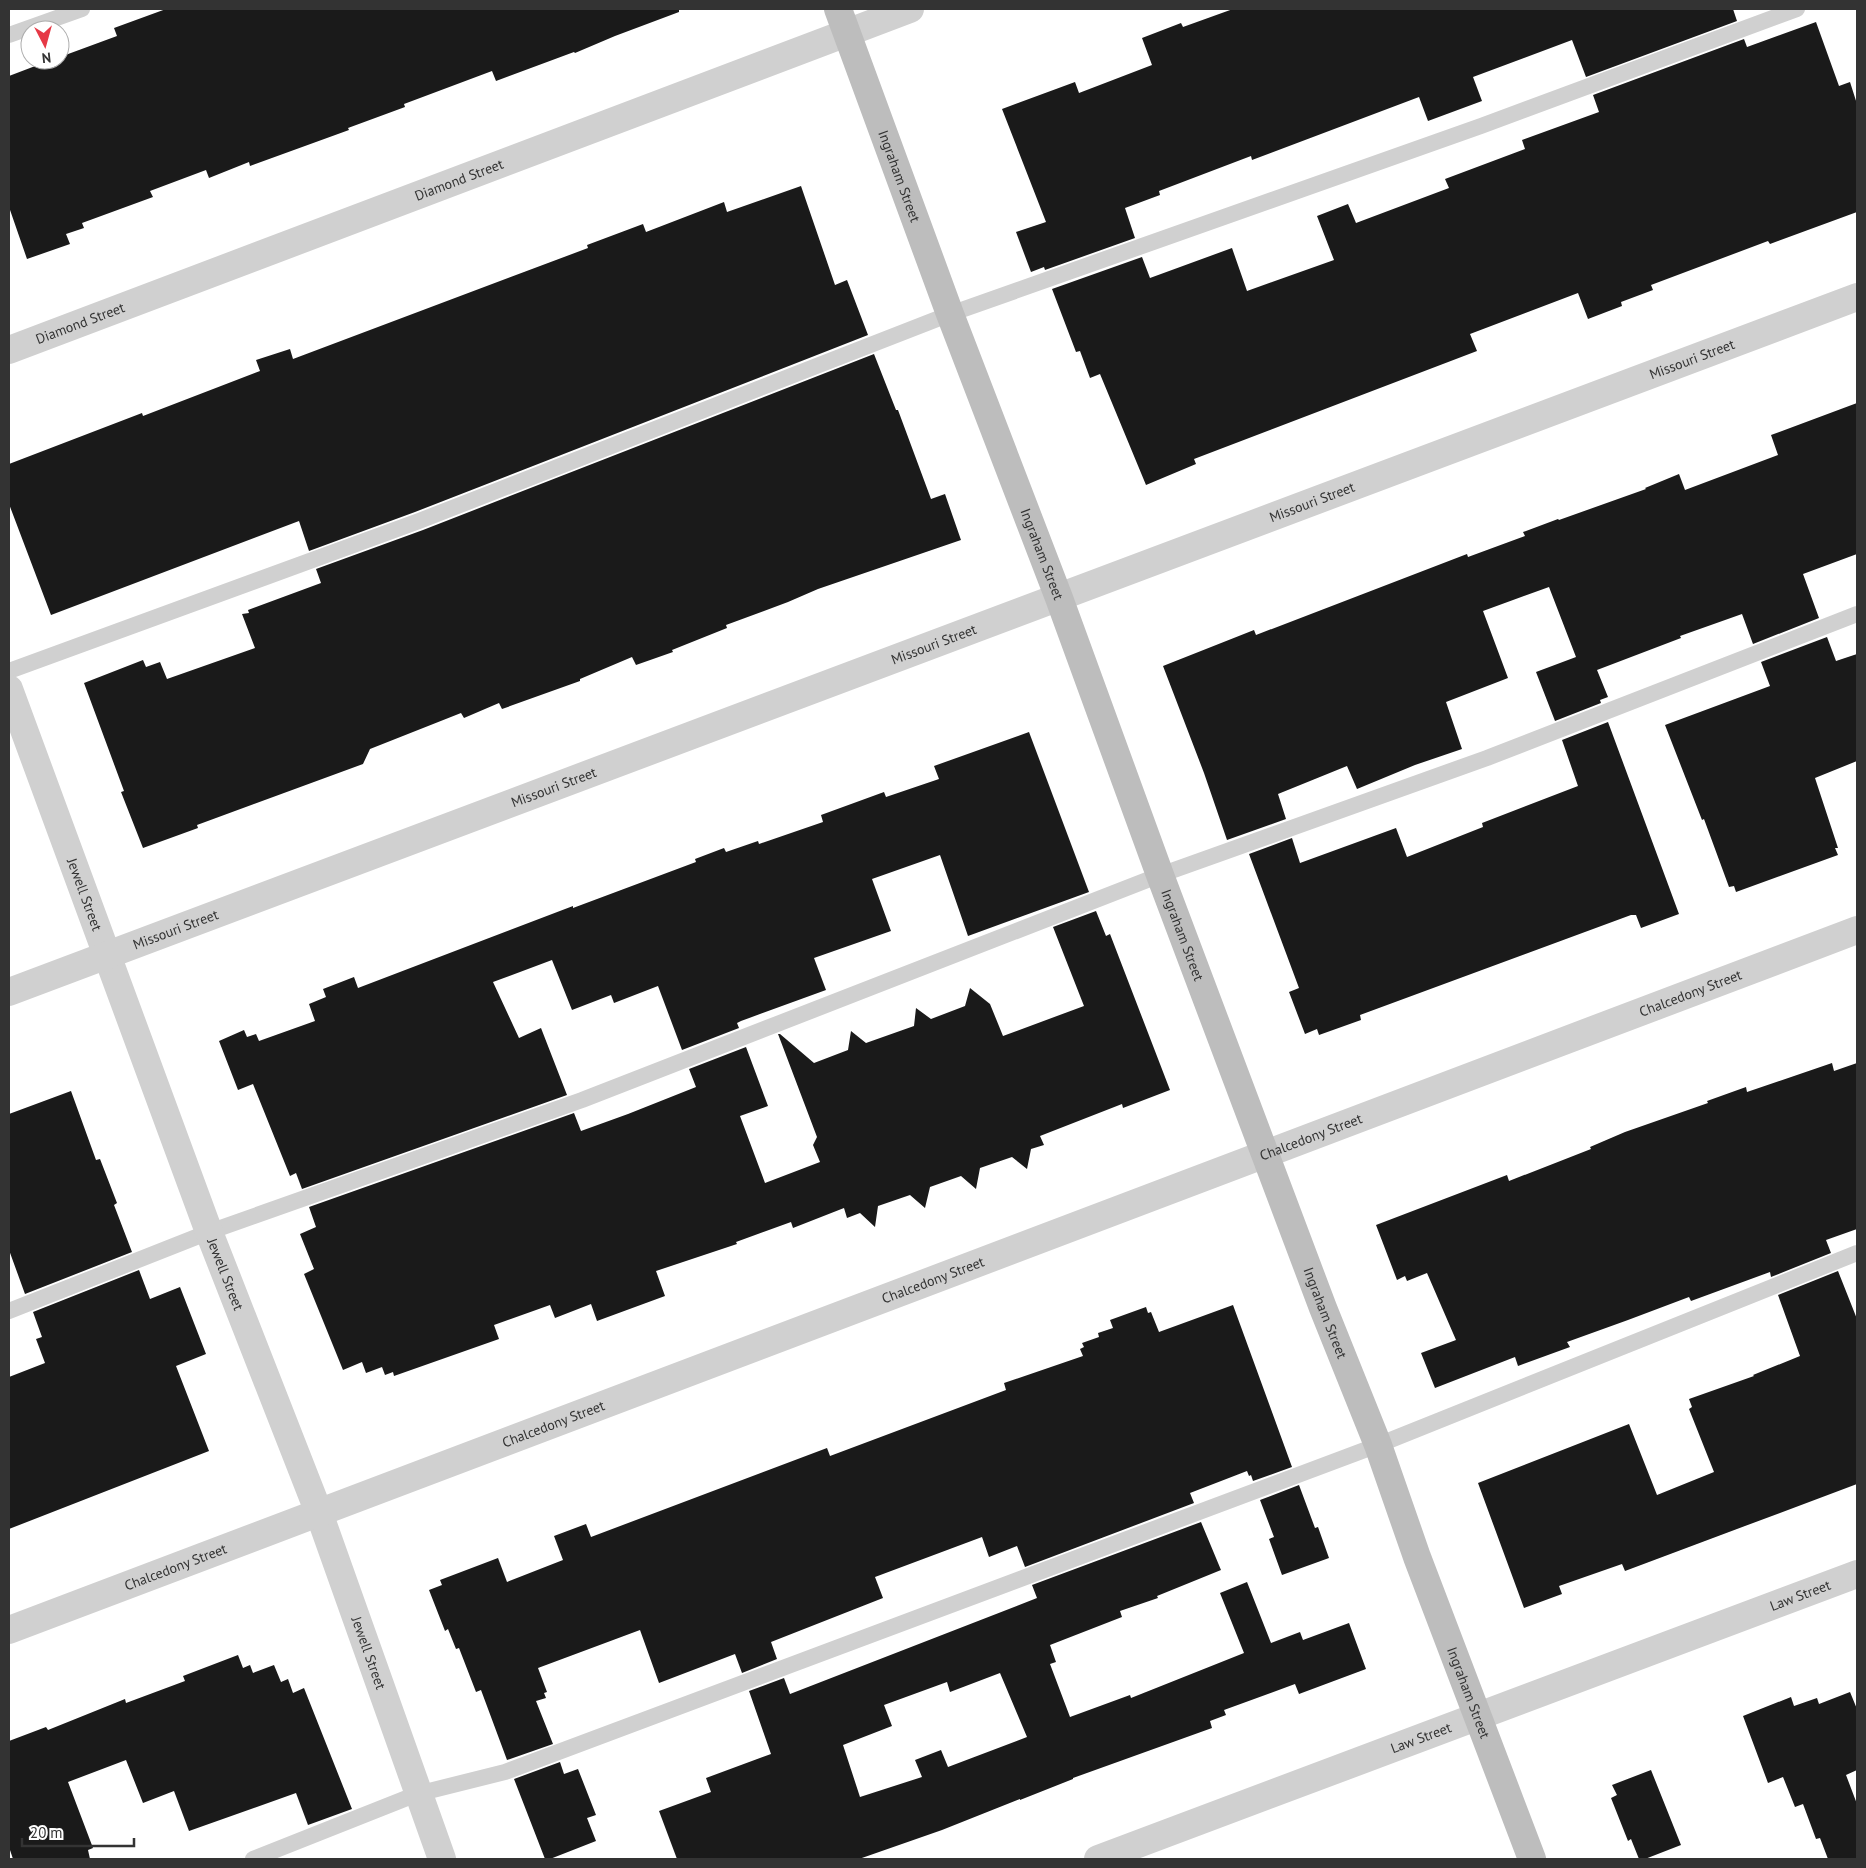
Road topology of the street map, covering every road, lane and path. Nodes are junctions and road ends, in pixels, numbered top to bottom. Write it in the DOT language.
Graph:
graph roads {
  1 [pos="82,9"];
  2 [pos="910,9"];
  3 [pos="1797,9"];
  4 [pos="842,21"];
  5 [pos="9,35"];
  6 [pos="1857,296"];
  7 [pos="950,314"];
  8 [pos="9,350"];
  9 [pos="1059,598"];
  10 [pos="1857,614"];
  11 [pos="9,671"];
  12 [pos="9,689"];
  13 [pos="1160,875"];
  14 [pos="1857,930"];
  15 [pos="108,955"];
  16 [pos="9,992"];
  17 [pos="1266,1154"];
  18 [pos="209,1232"];
  19 [pos="1857,1253"];
  20 [pos="9,1311"];
  21 [pos="1378,1445"];
  22 [pos="319,1514"];
  23 [pos="1857,1574"];
  24 [pos="9,1630"];
  25 [pos="1478,1717"];
  26 [pos="417,1794"];
  27 [pos="253,1859"];
  28 [pos="442,1859"];
  29 [pos="1098,1859"];
  30 [pos="1532,1859"];
  1 -- 5 [label="lane"];
  2 -- 4 [label="street, Diamond Street"];
  3 -- 7 [label="lane"];
  4 -- 7 [label="main road, Ingraham Street"];
  4 -- 8 [label="street, Diamond Street"];
  6 -- 9 [label="street, Missouri Street"];
  7 -- 9 [label="main road, Ingraham Street"];
  7 -- 11 [label="lane"];
  9 -- 13 [label="main road, Ingraham Street"];
  9 -- 15 [label="street, Missouri Street"];
  10 -- 13 [label="lane"];
  12 -- 15 [label="street, Jewell Street"];
  13 -- 17 [label="main road, Ingraham Street"];
  13 -- 18 [label="lane"];
  14 -- 17 [label="street, Chalcedony Street"];
  15 -- 16 [label="street, Missouri Street"];
  15 -- 18 [label="street, Jewell Street"];
  17 -- 21 [label="main road, Ingraham Street"];
  17 -- 22 [label="street, Chalcedony Street"];
  18 -- 20 [label="lane"];
  18 -- 22 [label="street, Jewell Street"];
  19 -- 21 [label="lane"];
  21 -- 25 [label="main road, Ingraham Street"];
  21 -- 26 [label="lane"];
  22 -- 24 [label="street, Chalcedony Street"];
  22 -- 26 [label="street, Jewell Street"];
  23 -- 25 [label="street, Law Street"];
  25 -- 29 [label="street, Law Street"];
  25 -- 30 [label="main road, Ingraham Street"];
  26 -- 27 [label="lane"];
  26 -- 28 [label="street, Jewell Street"];
}
